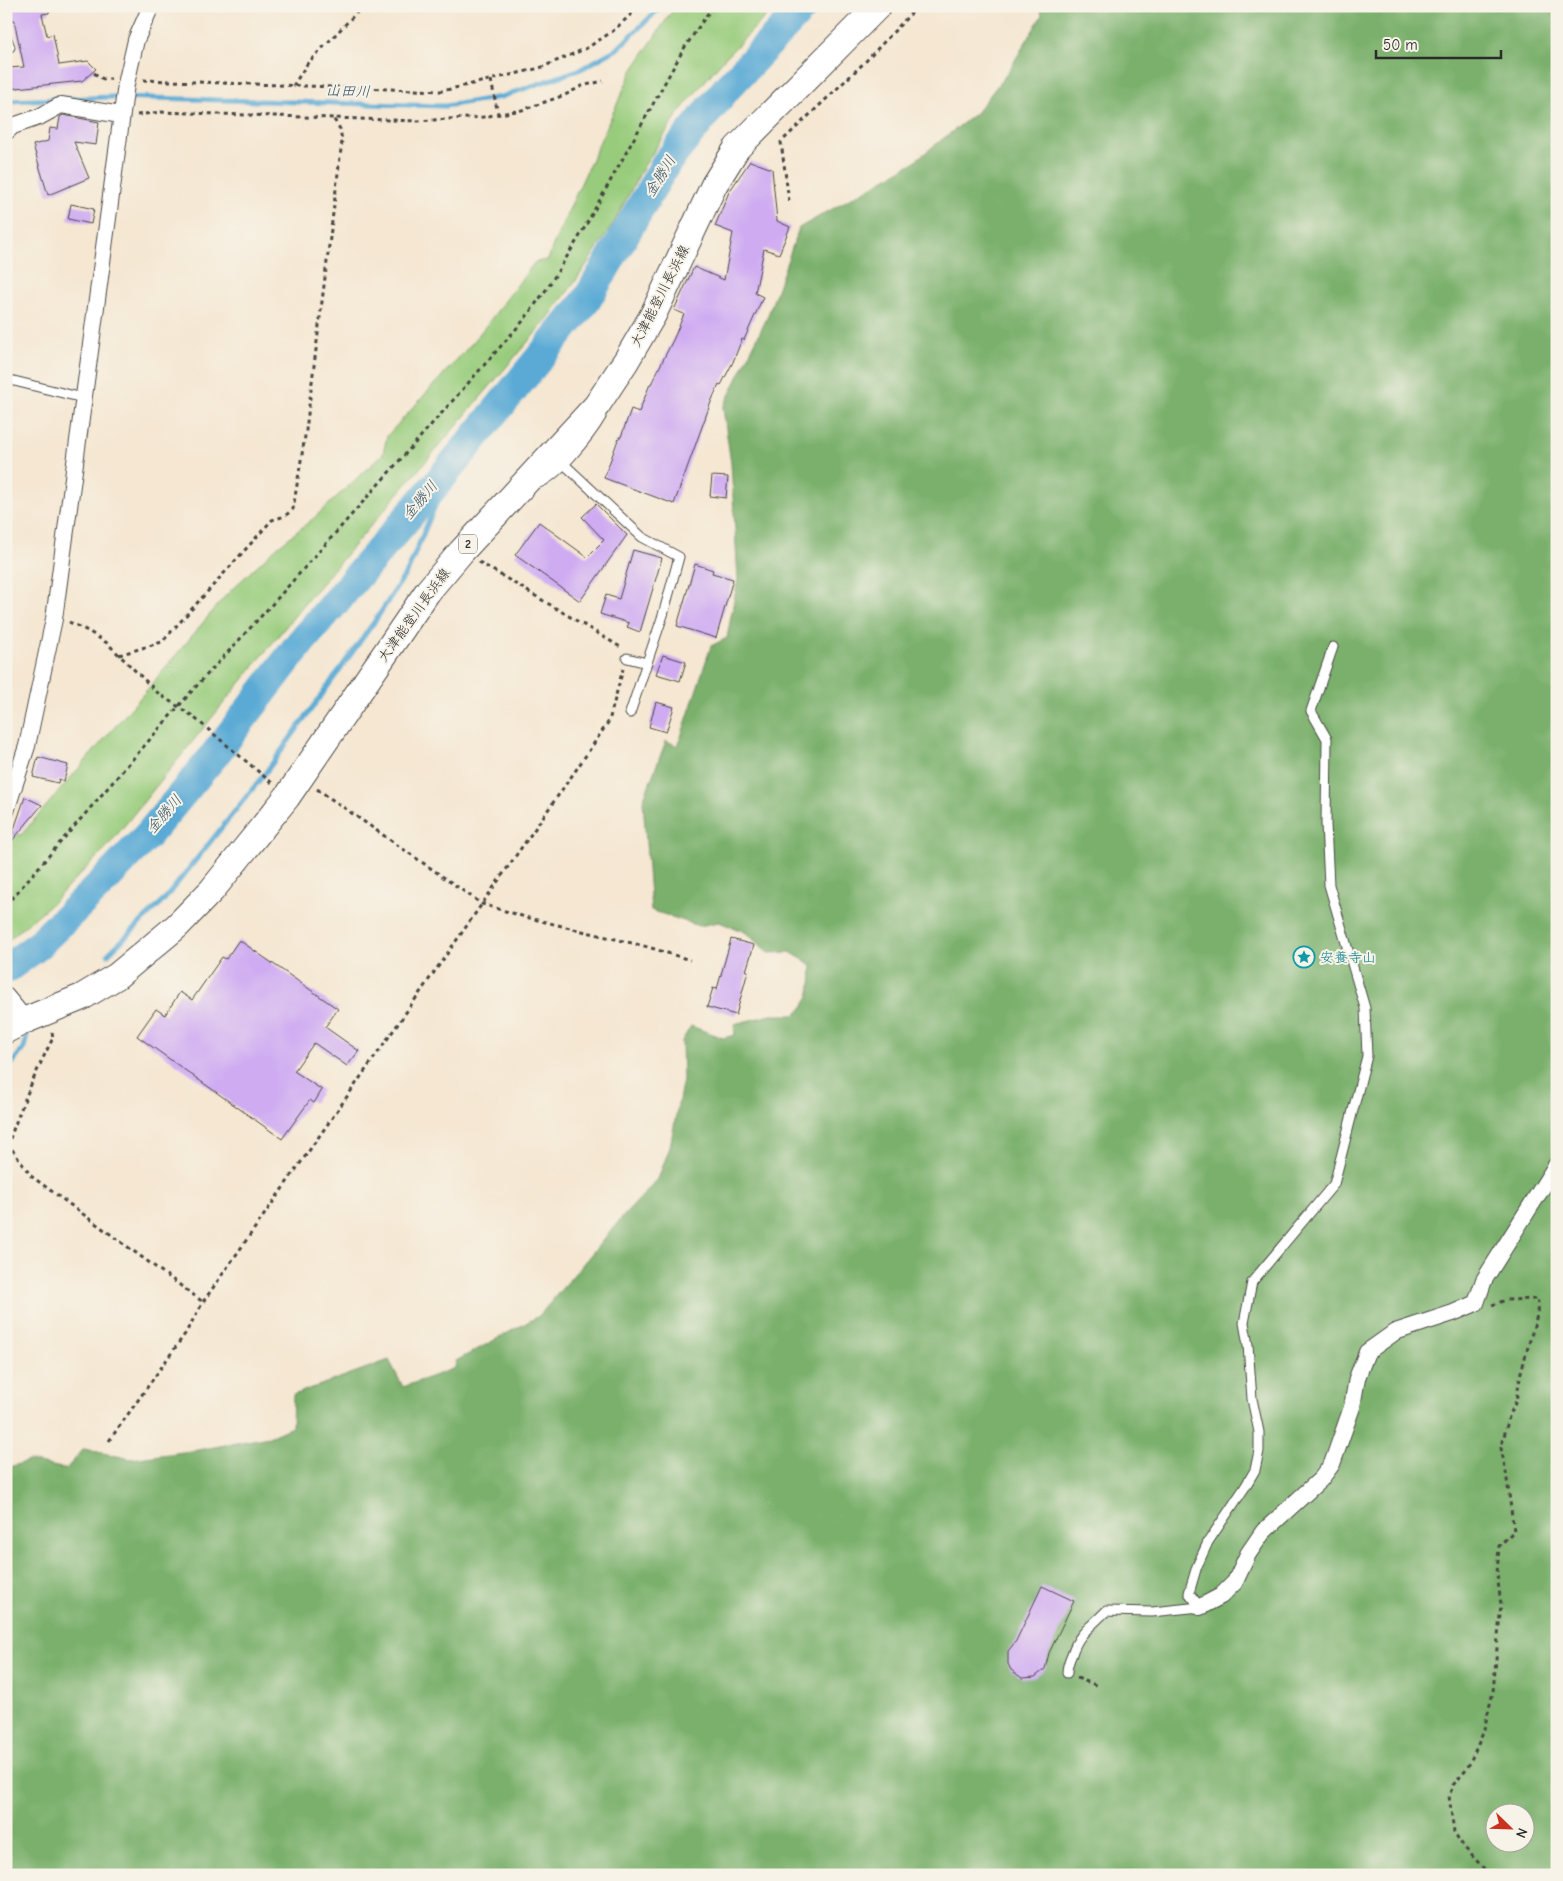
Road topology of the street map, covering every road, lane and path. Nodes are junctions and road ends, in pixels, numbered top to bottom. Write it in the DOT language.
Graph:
graph roads {
  1 [pos="150,6"];
  2 [pos="363,6"];
  3 [pos="640,6"];
  4 [pos="713,6"];
  5 [pos="878,6"];
  6 [pos="918,6"];
  7 [pos="6,37"];
  8 [pos="10,47"];
  9 [pos="491,80"];
  10 [pos="603,81"];
  11 [pos="126,82"];
  12 [pos="293,86"];
  13 [pos="122,111"];
  14 [pos="497,112"];
  15 [pos="332,118"];
  16 [pos="6,132"];
  17 [pos="789,201"];
  18 [pos="6,379"];
  19 [pos="613,381"];
  20 [pos="83,398"];
  21 [pos="564,464"];
  22 [pos="522,486"];
  23 [pos="461,552"];
  24 [pos="55,615"];
  25 [pos="1333,647"];
  26 [pos="119,655"];
  27 [pos="627,658"];
  28 [pos="647,663"];
  29 [pos="179,706"];
  30 [pos="630,713"];
  31 [pos="301,778"];
  32 [pos="277,788"];
  33 [pos="7,806"];
  34 [pos="6,904"];
  35 [pos="482,904"];
  36 [pos="690,960"];
  37 [pos="6,996"];
  38 [pos="50,1010"];
  39 [pos="17,1020"];
  40 [pos="8,1144"];
  41 [pos="6,1148"];
  42 [pos="1557,1164"];
  43 [pos="203,1302"];
  44 [pos="1476,1303"];
  45 [pos="109,1441"];
  46 [pos="1200,1607"];
  47 [pos="1067,1673"];
  48 [pos="1098,1686"];
  49 [pos="1490,1875"];
  1 -- 11 [label="street"];
  2 -- 12 [label="path"];
  3 -- 9 [label="path"];
  4 -- 29 [label="path"];
  5 -- 19 [label="main road, 大津能登川長浜線 / 2"];
  6 -- 17 [label="path"];
  7 -- 8 [label="lane"];
  9 -- 12 [label="path"];
  9 -- 14 [label="path"];
  10 -- 14 [label="path"];
  11 -- 12 [label="path"];
  11 -- 13 [label="street"];
  13 -- 15 [label="path"];
  13 -- 16 [label="street"];
  13 -- 20 [label="street"];
  14 -- 15 [label="path"];
  15 -- 26 [label="path"];
  18 -- 20 [label="lane"];
  19 -- 21 [label="lane"];
  19 -- 22 [label="main road, 大津能登川長浜線 / 2"];
  20 -- 24 [label="street"];
  21 -- 22 [label="lane"];
  21 -- 28 [label="lane"];
  22 -- 23 [label="main road, 大津能登川長浜線 / 2"];
  23 -- 27 [label="path"];
  23 -- 31 [label="main road, 大津能登川長浜線 / 2"];
  24 -- 26 [label="path"];
  24 -- 33 [label="street"];
  25 -- 46 [label="lane"];
  26 -- 29 [label="path"];
  27 -- 28 [label="lane"];
  27 -- 35 [label="path"];
  28 -- 30 [label="lane"];
  29 -- 32 [label="path"];
  29 -- 34 [label="path"];
  31 -- 35 [label="path"];
  31 -- 38 [label="main road, 大津能登川長浜線 / 2"];
  35 -- 36 [label="path"];
  35 -- 43 [label="path"];
  37 -- 39 [label="street"];
  38 -- 39 [label="main road, 大津能登川長浜線 / 2"];
  38 -- 40 [label="path"];
  40 -- 41 [label="path"];
  40 -- 43 [label="path"];
  42 -- 44 [label="street"];
  43 -- 45 [label="path"];
  44 -- 46 [label="street"];
  44 -- 49 [label="path"];
  46 -- 47 [label="lane"];
  47 -- 48 [label="path"];
}
